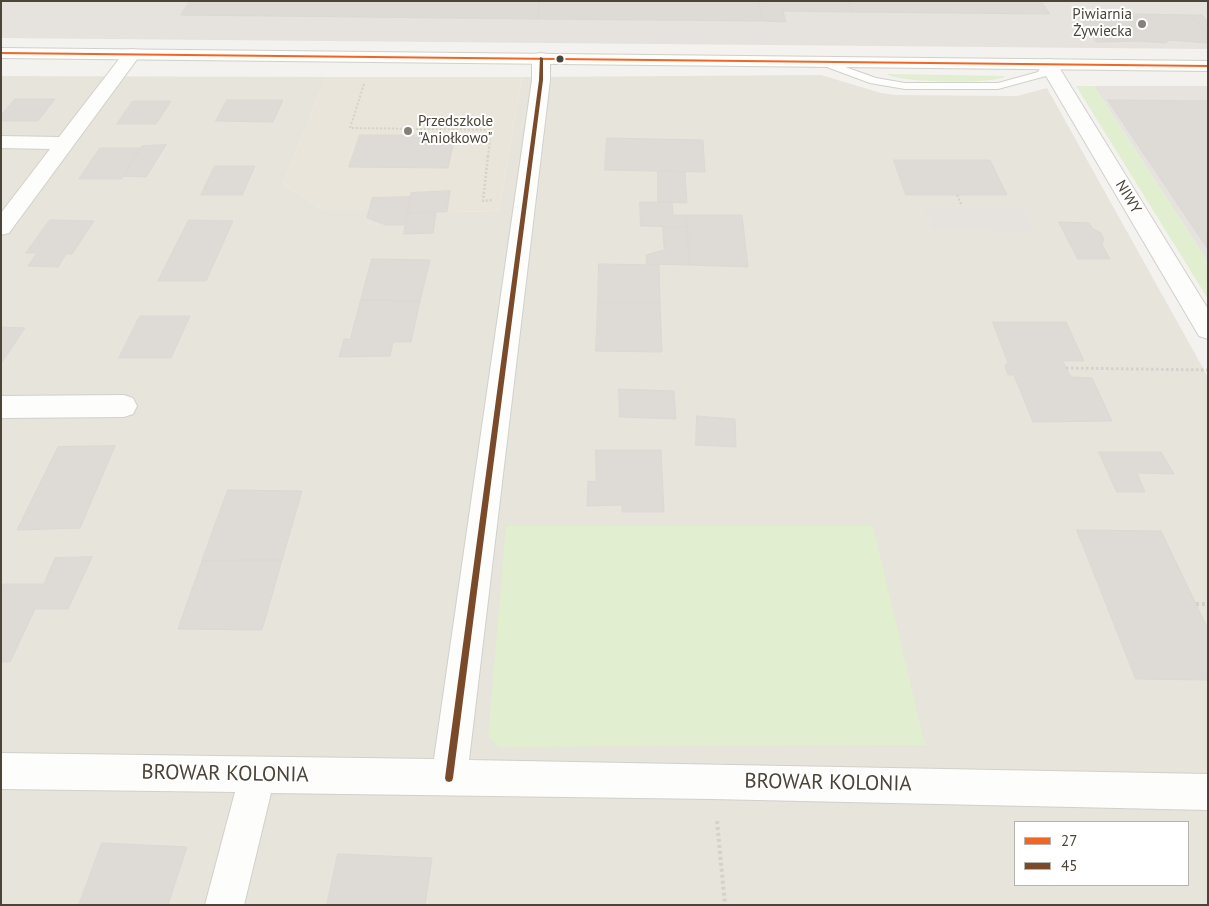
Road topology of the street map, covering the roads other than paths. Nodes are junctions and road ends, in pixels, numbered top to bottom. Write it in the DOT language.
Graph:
graph roads {
  1 [pos="1,53"];
  2 [pos="132,54"];
  3 [pos="541,58"];
  4 [pos="820,61"];
  5 [pos="1048,64"];
  6 [pos="1208,66"];
  7 [pos="1,142"];
  8 [pos="66,143"];
  9 [pos="1,228"];
  10 [pos="1208,330"];
  11 [pos="124,406"];
  12 [pos="1,407"];
  13 [pos="1,771"];
  14 [pos="258,775"];
  15 [pos="449,778"];
  16 [pos="1208,792"];
  17 [pos="224,905"];
  1 -- 2 [label="street"];
  2 -- 3 [label="street"];
  2 -- 8 [label="street"];
  3 -- 4 [label="street"];
  3 -- 15 [label="street"];
  4 -- 5 [label="street"];
  4 -- 5 [label="lane"];
  5 -- 6 [label="street"];
  5 -- 10 [label="street, NIWY"];
  7 -- 8 [label="street"];
  8 -- 9 [label="street"];
  11 -- 12 [label="street"];
  13 -- 14 [label="street, BROWAR KOLONIA"];
  14 -- 15 [label="street, BROWAR KOLONIA"];
  14 -- 17 [label="street"];
  15 -- 16 [label="street, BROWAR KOLONIA"];
}
